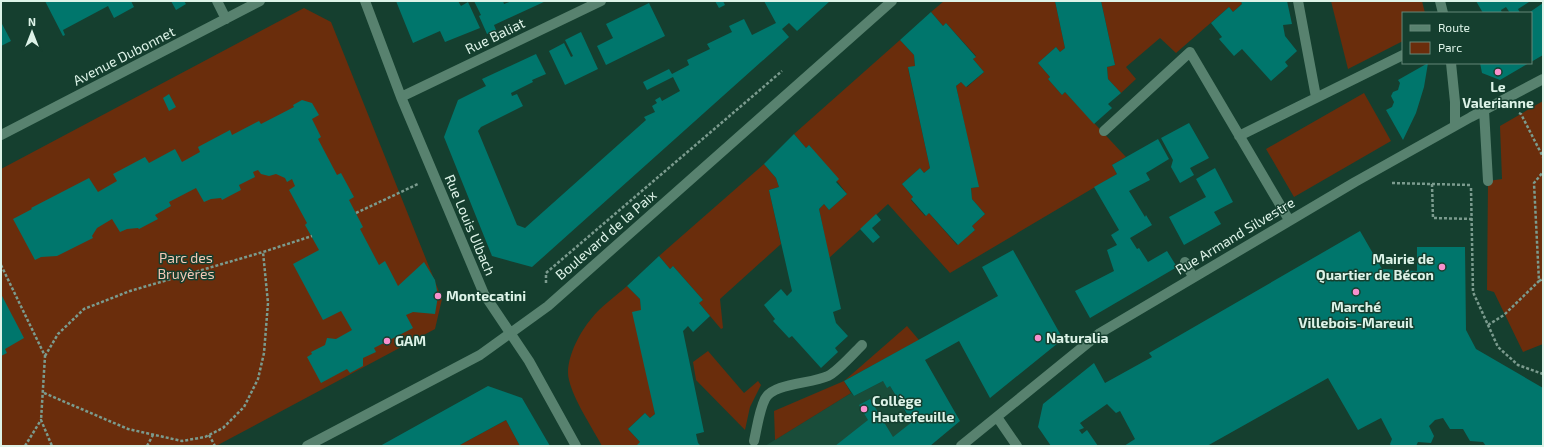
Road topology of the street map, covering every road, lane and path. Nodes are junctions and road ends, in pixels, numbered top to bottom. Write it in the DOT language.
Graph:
graph roads {
  1 [pos="216,1"];
  2 [pos="260,1"];
  3 [pos="365,1"];
  4 [pos="601,1"];
  5 [pos="892,1"];
  6 [pos="1298,1"];
  7 [pos="1440,1"];
  8 [pos="1443,12"];
  9 [pos="226,19"];
  10 [pos="1402,55"];
  11 [pos="1451,64"];
  12 [pos="787,68"];
  13 [pos="1543,79"];
  14 [pos="401,97"];
  15 [pos="1316,97"];
  16 [pos="1502,101"];
  17 [pos="1484,110"];
  18 [pos="1455,126"];
  19 [pos="1104,131"];
  20 [pos="1,135"];
  21 [pos="1239,136"];
  22 [pos="1543,157"];
  23 [pos="1543,172"];
  24 [pos="434,176"];
  25 [pos="1471,177"];
  26 [pos="1488,181"];
  27 [pos="1386,183"];
  28 [pos="1432,184"];
  29 [pos="1471,185"];
  30 [pos="356,213"];
  31 [pos="1472,219"];
  32 [pos="1288,220"];
  33 [pos="312,236"];
  34 [pos="263,252"];
  35 [pos="1185,262"];
  36 [pos="1,265"];
  37 [pos="1193,277"];
  38 [pos="1543,279"];
  39 [pos="1539,281"];
  40 [pos="548,306"];
  41 [pos="1488,326"];
  42 [pos="509,333"];
  43 [pos="862,345"];
  44 [pos="45,356"];
  45 [pos="1543,374"];
  46 [pos="44,393"];
  47 [pos="997,418"];
  48 [pos="42,420"];
  49 [pos="153,435"];
  50 [pos="209,435"];
  51 [pos="754,441"];
  52 [pos="25,446"];
  53 [pos="52,446"];
  54 [pos="147,446"];
  55 [pos="215,446"];
  56 [pos="307,446"];
  57 [pos="576,446"];
  58 [pos="961,446"];
  59 [pos="1017,446"];
  1 -- 9 [label="street"];
  2 -- 9 [label="street, Avenue Dubonnet"];
  3 -- 14 [label="street, Rue Louis Ulbach"];
  4 -- 14 [label="street, Rue Baliat"];
  5 -- 40 [label="street, Boulevard de la Paix"];
  6 -- 15 [label="street"];
  7 -- 8 [label="street"];
  9 -- 20 [label="street, Avenue Dubonnet"];
  10 -- 15 [label="street"];
  11 -- 18 [label="street"];
  12 -- 40 [label="path"];
  13 -- 16 [label="street, Rue Armand Silvestre"];
  14 -- 24 [label="street, Rue Louis Ulbach"];
  15 -- 21 [label="street"];
  16 -- 17 [label="street, Rue Armand Silvestre"];
  16 -- 22 [label="path"];
  17 -- 18 [label="street, Rue Armand Silvestre"];
  17 -- 26 [label="street"];
  18 -- 32 [label="street, Rue Armand Silvestre"];
  19 -- 21 [label="street"];
  21 -- 32 [label="street"];
  23 -- 39 [label="path"];
  24 -- 30 [label="path"];
  24 -- 42 [label="street, Rue Louis Ulbach"];
  25 -- 29 [label="path"];
  27 -- 28 [label="path"];
  28 -- 29 [label="path"];
  28 -- 31 [label="path"];
  29 -- 31 [label="path"];
  31 -- 41 [label="path"];
  32 -- 37 [label="street, Rue Armand Silvestre"];
  33 -- 34 [label="path"];
  34 -- 44 [label="path"];
  34 -- 50 [label="path"];
  35 -- 37 [label="street"];
  36 -- 44 [label="path"];
  37 -- 47 [label="street, Rue Armand Silvestre"];
  38 -- 39 [label="path"];
  39 -- 41 [label="path"];
  40 -- 42 [label="street, Boulevard de la Paix"];
  41 -- 45 [label="path"];
  42 -- 56 [label="street, Boulevard de la Paix"];
  42 -- 57 [label="street, Rue Louis Ulbach"];
  43 -- 51 [label="street"];
  44 -- 46 [label="path"];
  46 -- 48 [label="path"];
  46 -- 49 [label="path"];
  47 -- 58 [label="street, Rue Armand Silvestre"];
  47 -- 59 [label="street"];
  48 -- 52 [label="path"];
  48 -- 53 [label="path"];
  49 -- 50 [label="path"];
  49 -- 54 [label="path"];
  50 -- 55 [label="path"];
}
